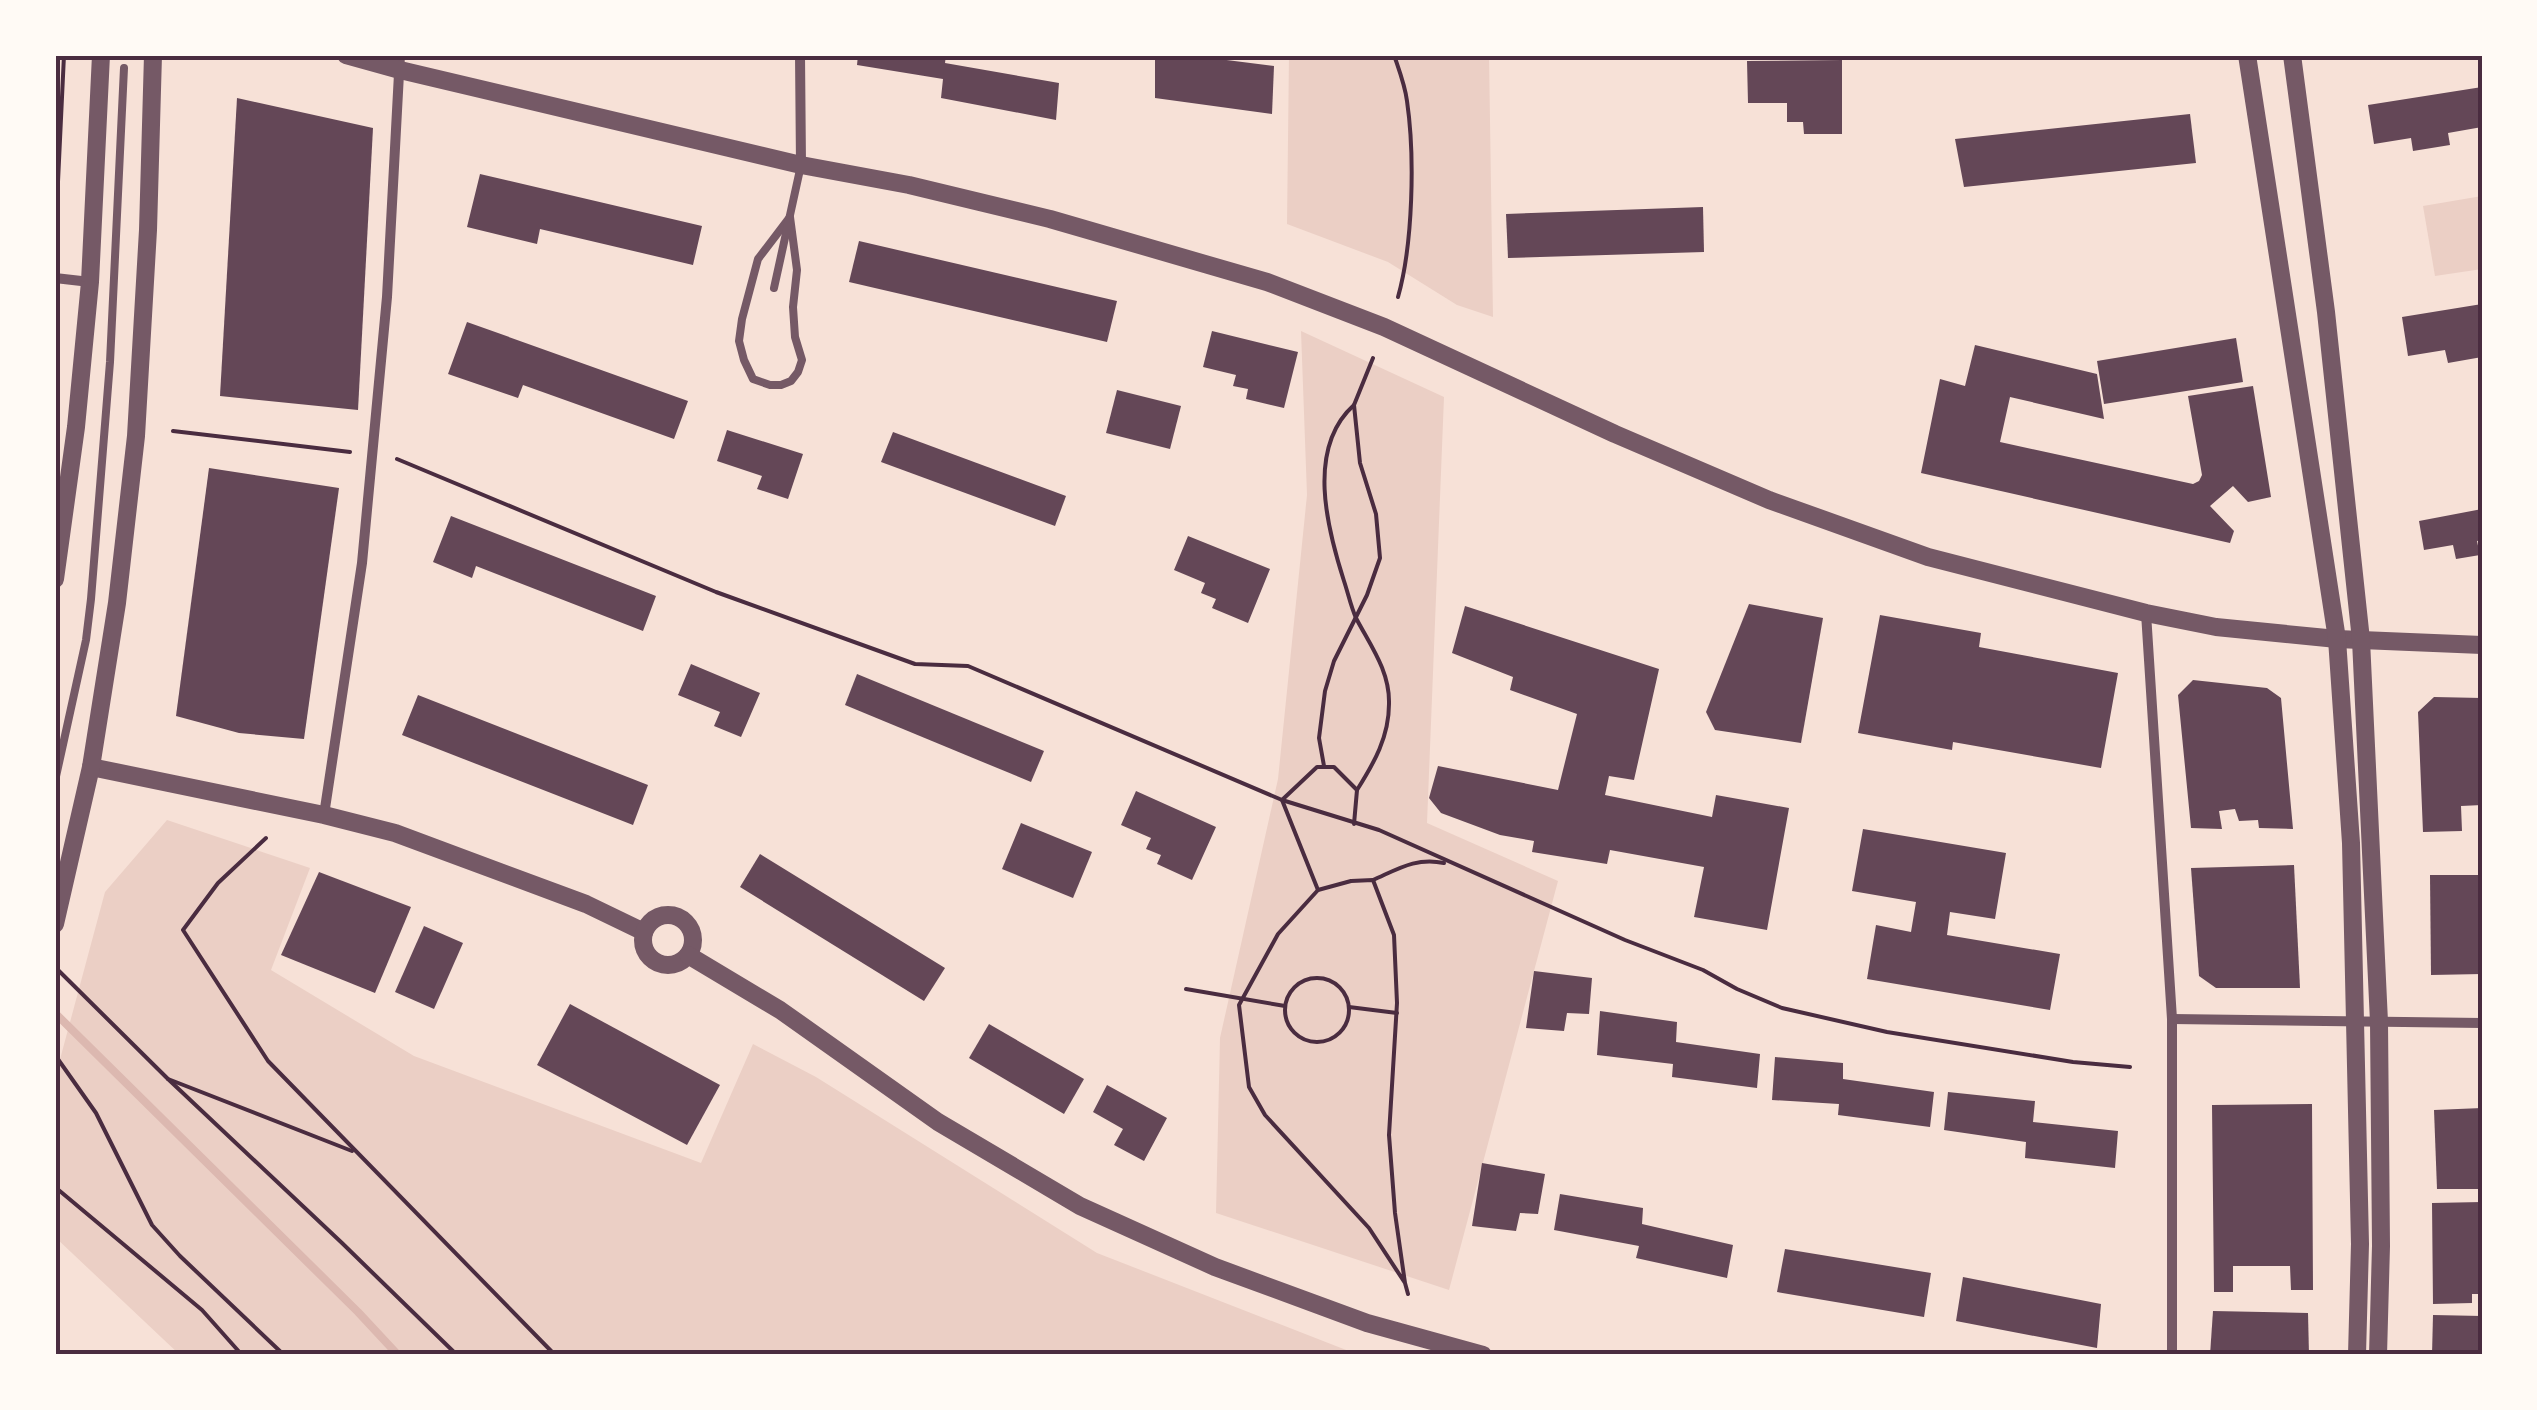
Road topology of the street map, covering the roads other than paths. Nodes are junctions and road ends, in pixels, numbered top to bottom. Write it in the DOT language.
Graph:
graph roads {
  1 [pos="101,55"];
  2 [pos="153,55"];
  3 [pos="346,55"];
  4 [pos="800,55"];
  5 [pos="2247,55"];
  6 [pos="2292,55"];
  7 [pos="400,63"];
  8 [pos="124,68"];
  9 [pos="801,165"];
  10 [pos="790,216"];
  11 [pos="55,278"];
  12 [pos="90,282"];
  13 [pos="774,288"];
  14 [pos="55,579"];
  15 [pos="2146,613"];
  16 [pos="2337,639"];
  17 [pos="2362,640"];
  18 [pos="2482,646"];
  19 [pos="91,766"];
  20 [pos="55,780"];
  21 [pos="324,815"];
  22 [pos="55,924"];
  23 [pos="644,932"];
  24 [pos="688,955"];
  25 [pos="2172,1019"];
  26 [pos="2355,1022"];
  27 [pos="2379,1022"];
  28 [pos="2482,1022"];
  29 [pos="1483,1355"];
  30 [pos="2172,1355"];
  31 [pos="2357,1355"];
  32 [pos="2378,1355"];
  1 -- 12 [label="street"];
  2 -- 19 [label="street"];
  3 -- 7 [label="street"];
  4 -- 9 [label="street"];
  5 -- 16 [label="street"];
  6 -- 17 [label="street"];
  7 -- 9 [label="street"];
  7 -- 21 [label="street"];
  8 -- 20 [label="lane"];
  9 -- 10 [label="lane"];
  9 -- 15 [label="street"];
  10 -- 10 [label="lane"];
  10 -- 13 [label="lane"];
  11 -- 12 [label="street"];
  12 -- 14 [label="street"];
  15 -- 16 [label="street"];
  15 -- 25 [label="street"];
  16 -- 17 [label="street"];
  16 -- 26 [label="street"];
  17 -- 18 [label="street"];
  17 -- 27 [label="street"];
  19 -- 21 [label="street"];
  19 -- 22 [label="street"];
  21 -- 23 [label="street"];
  23 -- 24 [label="street"];
  23 -- 24 [label="street"];
  24 -- 29 [label="street"];
  25 -- 26 [label="street"];
  25 -- 30 [label="street"];
  26 -- 27 [label="street"];
  26 -- 31 [label="street"];
  27 -- 28 [label="street"];
  27 -- 32 [label="street"];
}
